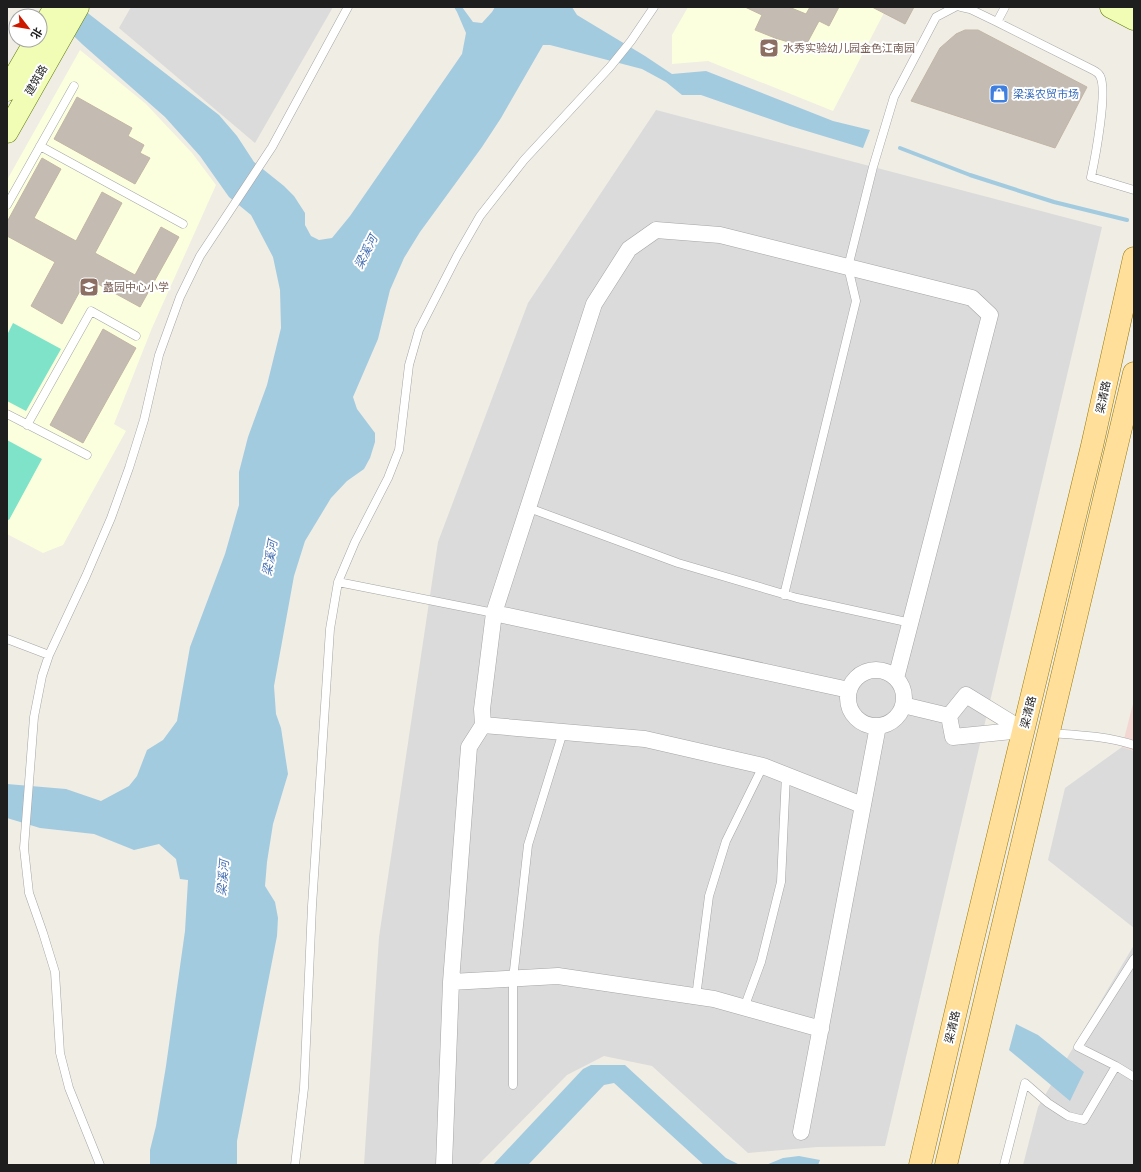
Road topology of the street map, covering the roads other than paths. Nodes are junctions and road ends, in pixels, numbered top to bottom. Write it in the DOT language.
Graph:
graph roads {
  1 [pos="55,7"];
  2 [pos="78,7"];
  3 [pos="348,7"];
  4 [pos="654,7"];
  5 [pos="955,7"];
  6 [pos="961,7"];
  7 [pos="1005,7"];
  8 [pos="1111,7"];
  9 [pos="1134,19"];
  10 [pos="998,22"];
  11 [pos="48,25"];
  12 [pos="48,32"];
  13 [pos="35,48"];
  14 [pos="39,48"];
  15 [pos="74,86"];
  16 [pos="7,90"];
  17 [pos="7,132"];
  18 [pos="40,146"];
  19 [pos="1134,190"];
  20 [pos="7,205"];
  21 [pos="183,224"];
  22 [pos="1134,258"];
  23 [pos="848,266"];
  24 [pos="136,336"];
  25 [pos="1134,373"];
  26 [pos="7,414"];
  27 [pos="27,425"];
  28 [pos="87,455"];
  29 [pos="529,508"];
  30 [pos="338,582"];
  31 [pos="784,595"];
  32 [pos="494,613"];
  33 [pos="911,623"];
  34 [pos="7,638"];
  35 [pos="49,655"];
  36 [pos="896,678"];
  37 [pos="849,690"];
  38 [pos="903,705"];
  39 [pos="949,716"];
  40 [pos="483,725"];
  41 [pos="878,726"];
  42 [pos="1023,730"];
  43 [pos="563,732"];
  44 [pos="1049,733"];
  45 [pos="1134,745"];
  46 [pos="763,766"];
  47 [pos="786,775"];
  48 [pos="862,805"];
  49 [pos="1134,959"];
  50 [pos="513,978"];
  51 [pos="451,982"];
  52 [pos="696,997"];
  53 [pos="744,1008"];
  54 [pos="821,1029"];
  55 [pos="1116,1066"];
  56 [pos="1134,1077"];
  57 [pos="513,1084"];
  58 [pos="801,1132"];
  59 [pos="100,1165"];
  60 [pos="295,1165"];
  61 [pos="444,1165"];
  62 [pos="920,1165"];
  63 [pos="946,1165"];
  64 [pos="1004,1165"];
  1 -- 11 [label="main road, 建筑路"];
  2 -- 12 [label="main road, 建筑路"];
  3 -- 35 [label="lane"];
  4 -- 30 [label="lane"];
  5 -- 23 [label="lane"];
  6 -- 10 [label="lane"];
  7 -- 10 [label="lane"];
  8 -- 9 [label="main road"];
  10 -- 19 [label="lane"];
  13 -- 16 [label="main road, 建筑路"];
  14 -- 17 [label="main road, 建筑路"];
  15 -- 18 [label="lane"];
  18 -- 20 [label="lane"];
  18 -- 21 [label="lane"];
  22 -- 42 [label="main road, 梁清路"];
  23 -- 29 [label="street"];
  23 -- 31 [label="lane"];
  23 -- 33 [label="street"];
  24 -- 27 [label="lane"];
  25 -- 44 [label="main road"];
  26 -- 27 [label="lane"];
  27 -- 28 [label="lane"];
  29 -- 31 [label="lane"];
  29 -- 32 [label="street"];
  30 -- 32 [label="lane"];
  30 -- 60 [label="lane"];
  31 -- 33 [label="lane"];
  32 -- 37 [label="street"];
  32 -- 40 [label="street"];
  33 -- 36 [label="street"];
  34 -- 35 [label="lane"];
  35 -- 59 [label="lane"];
  36 -- 37 [label="street"];
  36 -- 38 [label="street"];
  37 -- 41 [label="street"];
  38 -- 39 [label="street"];
  38 -- 41 [label="street"];
  39 -- 42 [label="street"];
  39 -- 42 [label="street"];
  40 -- 43 [label="street"];
  40 -- 51 [label="street"];
  41 -- 48 [label="street"];
  42 -- 44 [label="main road"];
  42 -- 62 [label="main road, 梁清路"];
  43 -- 46 [label="street"];
  43 -- 50 [label="lane"];
  44 -- 45 [label="lane"];
  44 -- 63 [label="main road"];
  46 -- 47 [label="street"];
  46 -- 52 [label="lane"];
  47 -- 48 [label="street"];
  47 -- 53 [label="lane"];
  48 -- 54 [label="street"];
  49 -- 55 [label="lane"];
  50 -- 51 [label="street"];
  50 -- 52 [label="street"];
  50 -- 57 [label="lane"];
  51 -- 61 [label="street"];
  52 -- 53 [label="street"];
  53 -- 54 [label="street"];
  54 -- 58 [label="street"];
  55 -- 56 [label="lane"];
  55 -- 64 [label="lane"];
}
